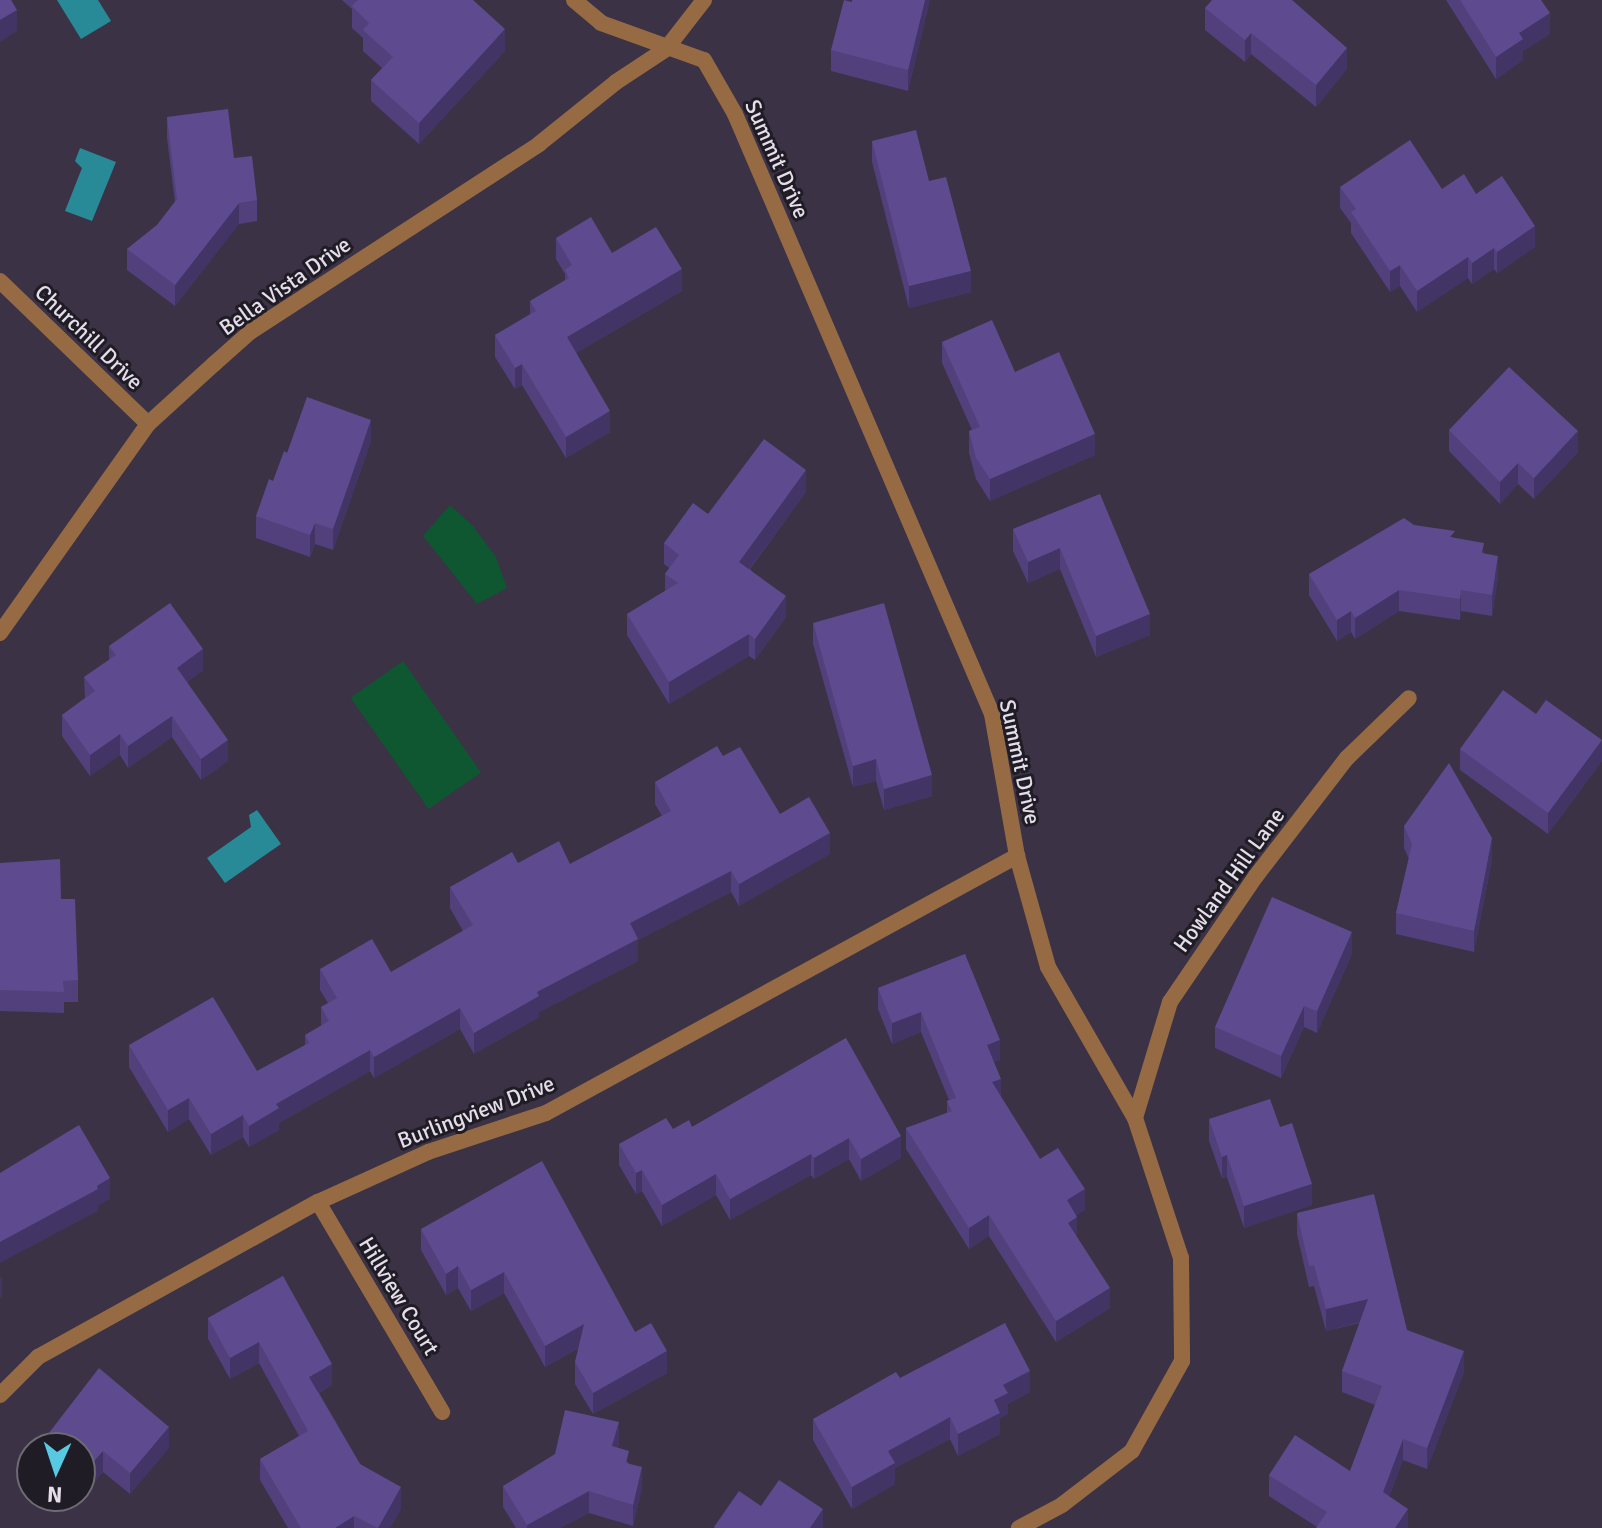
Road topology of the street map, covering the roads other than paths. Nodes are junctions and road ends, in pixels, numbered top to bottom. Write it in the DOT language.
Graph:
graph roads {
  1 [pos="574,0"];
  2 [pos="704,0"];
  3 [pos="666,49"];
  4 [pos="0,281"];
  5 [pos="148,424"];
  6 [pos="0,633"];
  7 [pos="1409,698"];
  8 [pos="1017,856"];
  9 [pos="1135,1118"];
  10 [pos="318,1202"];
  11 [pos="0,1395"];
  12 [pos="442,1412"];
  13 [pos="1019,1528"];
  1 -- 3 [label="street, Summit Drive"];
  2 -- 3 [label="street"];
  3 -- 5 [label="street, Bella Vista Drive"];
  3 -- 8 [label="street, Summit Drive"];
  4 -- 5 [label="street, Churchill Drive"];
  5 -- 6 [label="street, Bella Vista Drive"];
  7 -- 9 [label="street, Howland Hill Lane"];
  8 -- 9 [label="street, Summit Drive"];
  8 -- 10 [label="street, Burlingview Drive"];
  9 -- 13 [label="street, Summit Drive"];
  10 -- 11 [label="street, Burlingview Drive"];
  10 -- 12 [label="street, Hillview Court"];
}
